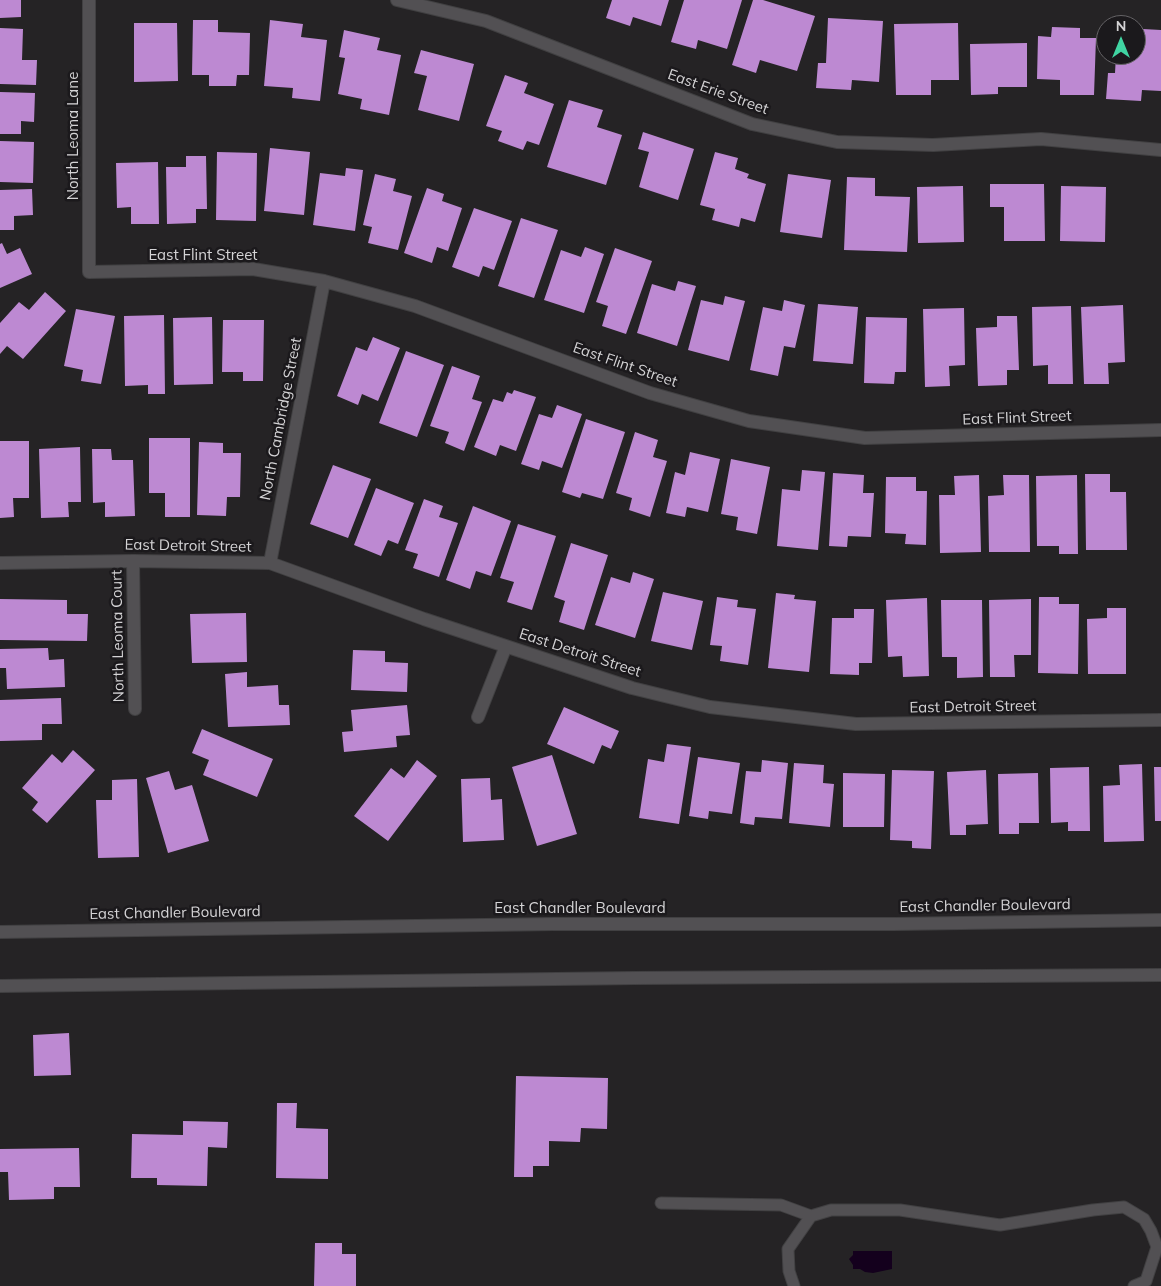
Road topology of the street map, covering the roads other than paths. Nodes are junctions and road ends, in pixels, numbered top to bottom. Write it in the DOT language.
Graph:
graph roads {
  1 [pos="89,0"];
  2 [pos="397,0"];
  3 [pos="1161,150"];
  4 [pos="89,272"];
  5 [pos="324,281"];
  6 [pos="1161,430"];
  7 [pos="0,562"];
  8 [pos="133,562"];
  9 [pos="270,564"];
  10 [pos="506,646"];
  11 [pos="135,709"];
  12 [pos="478,717"];
  13 [pos="1161,720"];
  14 [pos="1161,920"];
  15 [pos="0,932"];
  16 [pos="1161,975"];
  17 [pos="0,986"];
  18 [pos="661,1203"];
  19 [pos="811,1216"];
  20 [pos="794,1286"];
  21 [pos="1134,1286"];
  1 -- 4 [label="street, North Leoma Lane"];
  2 -- 3 [label="street, East Erie Street"];
  4 -- 5 [label="street, East Flint Street"];
  5 -- 6 [label="street, East Flint Street"];
  5 -- 9 [label="street, North Cambridge Street"];
  7 -- 8 [label="street, East Detroit Street"];
  8 -- 9 [label="street, East Detroit Street"];
  8 -- 11 [label="street, North Leoma Court"];
  9 -- 10 [label="street, East Detroit Street"];
  10 -- 12 [label="street"];
  10 -- 13 [label="street, East Detroit Street"];
  14 -- 15 [label="street, East Chandler Boulevard"];
  16 -- 17 [label="street"];
  18 -- 19 [label="lane"];
  19 -- 20 [label="lane"];
  19 -- 21 [label="lane"];
}
